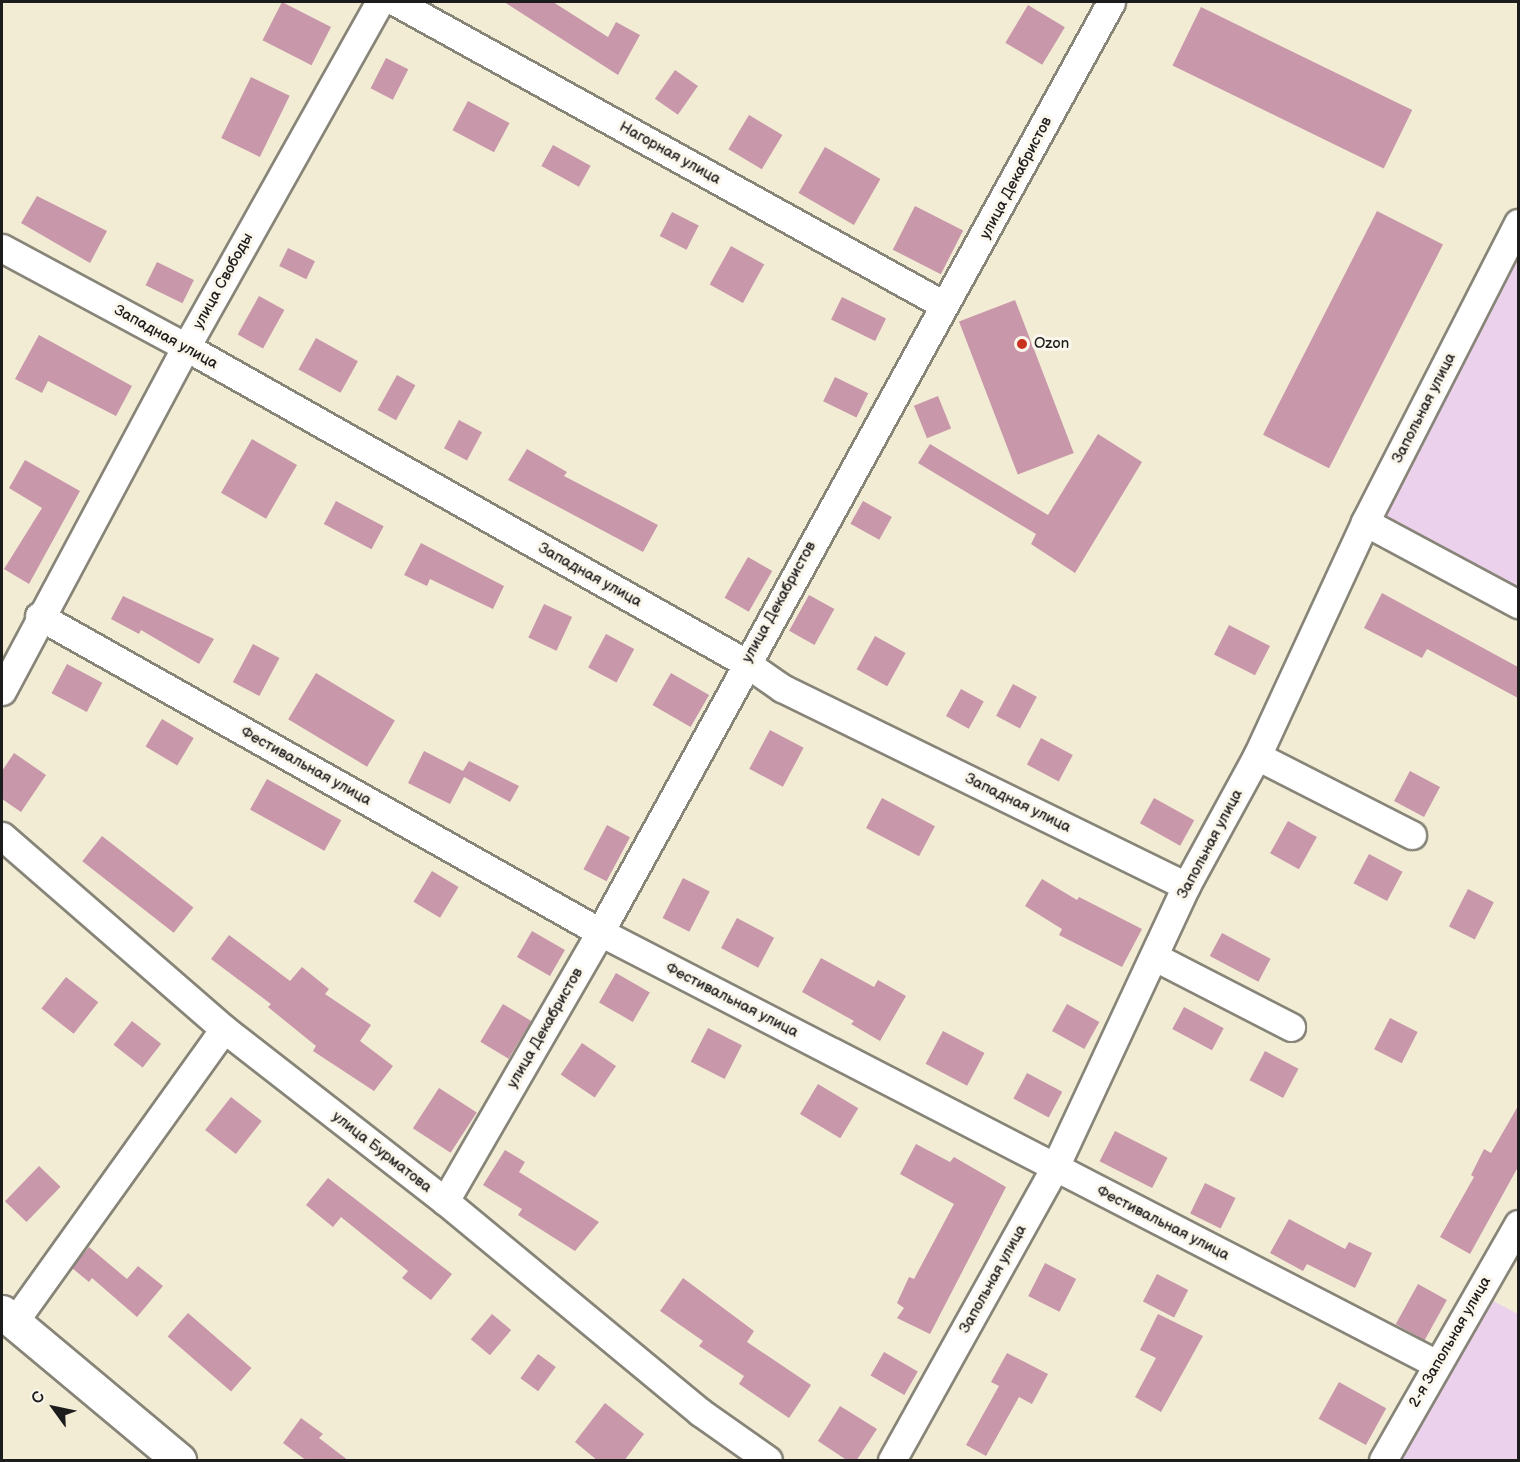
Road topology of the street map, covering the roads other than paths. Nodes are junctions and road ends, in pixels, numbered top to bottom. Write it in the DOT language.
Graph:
graph roads {
  1 [pos="380,2"];
  2 [pos="396,2"];
  3 [pos="1111,2"];
  4 [pos="1518,223"];
  5 [pos="2,248"];
  6 [pos="944,305"];
  7 [pos="186,347"];
  8 [pos="1365,522"];
  9 [pos="1518,604"];
  10 [pos="39,616"];
  11 [pos="746,663"];
  12 [pos="2,691"];
  13 [pos="1257,756"];
  14 [pos="1412,835"];
  15 [pos="2,836"];
  16 [pos="1186,886"];
  17 [pos="600,932"];
  18 [pos="1155,957"];
  19 [pos="1291,1027"];
  20 [pos="224,1029"];
  21 [pos="1055,1167"];
  22 [pos="445,1201"];
  23 [pos="1518,1224"];
  24 [pos="8,1317"];
  25 [pos="1435,1363"];
  26 [pos="179,1461"];
  27 [pos="768,1461"];
  28 [pos="892,1461"];
  29 [pos="1383,1461"];
  1 -- 7 [label="street, улица Свободы"];
  2 -- 6 [label="street, Нагорная улица"];
  3 -- 6 [label="street, улица Декабристов"];
  4 -- 8 [label="street, Запольная улица"];
  5 -- 7 [label="street, Западная улица"];
  6 -- 11 [label="street, улица Декабристов"];
  7 -- 10 [label="street, улица Свободы"];
  7 -- 11 [label="street, Западная улица"];
  8 -- 9 [label="street"];
  8 -- 13 [label="street, Запольная улица"];
  10 -- 12 [label="street, улица Свободы"];
  10 -- 17 [label="street, Фестивальная улица"];
  11 -- 16 [label="street, Западная улица"];
  11 -- 17 [label="street, улица Декабристов"];
  13 -- 14 [label="street"];
  13 -- 16 [label="street, Запольная улица"];
  15 -- 20 [label="street, улица Бурматова"];
  16 -- 18 [label="street, Запольная улица"];
  17 -- 21 [label="street, Фестивальная улица"];
  17 -- 22 [label="street, улица Декабристов"];
  18 -- 19 [label="street"];
  18 -- 21 [label="street, Запольная улица"];
  20 -- 22 [label="street, улица Бурматова"];
  20 -- 24 [label="street"];
  21 -- 25 [label="street, Фестивальная улица"];
  21 -- 28 [label="street, Запольная улица"];
  22 -- 27 [label="street, улица Бурматова"];
  23 -- 25 [label="street, 2-я Запольная улица"];
  24 -- 26 [label="main road"];
  25 -- 29 [label="street, 2-я Запольная улица"];
}
